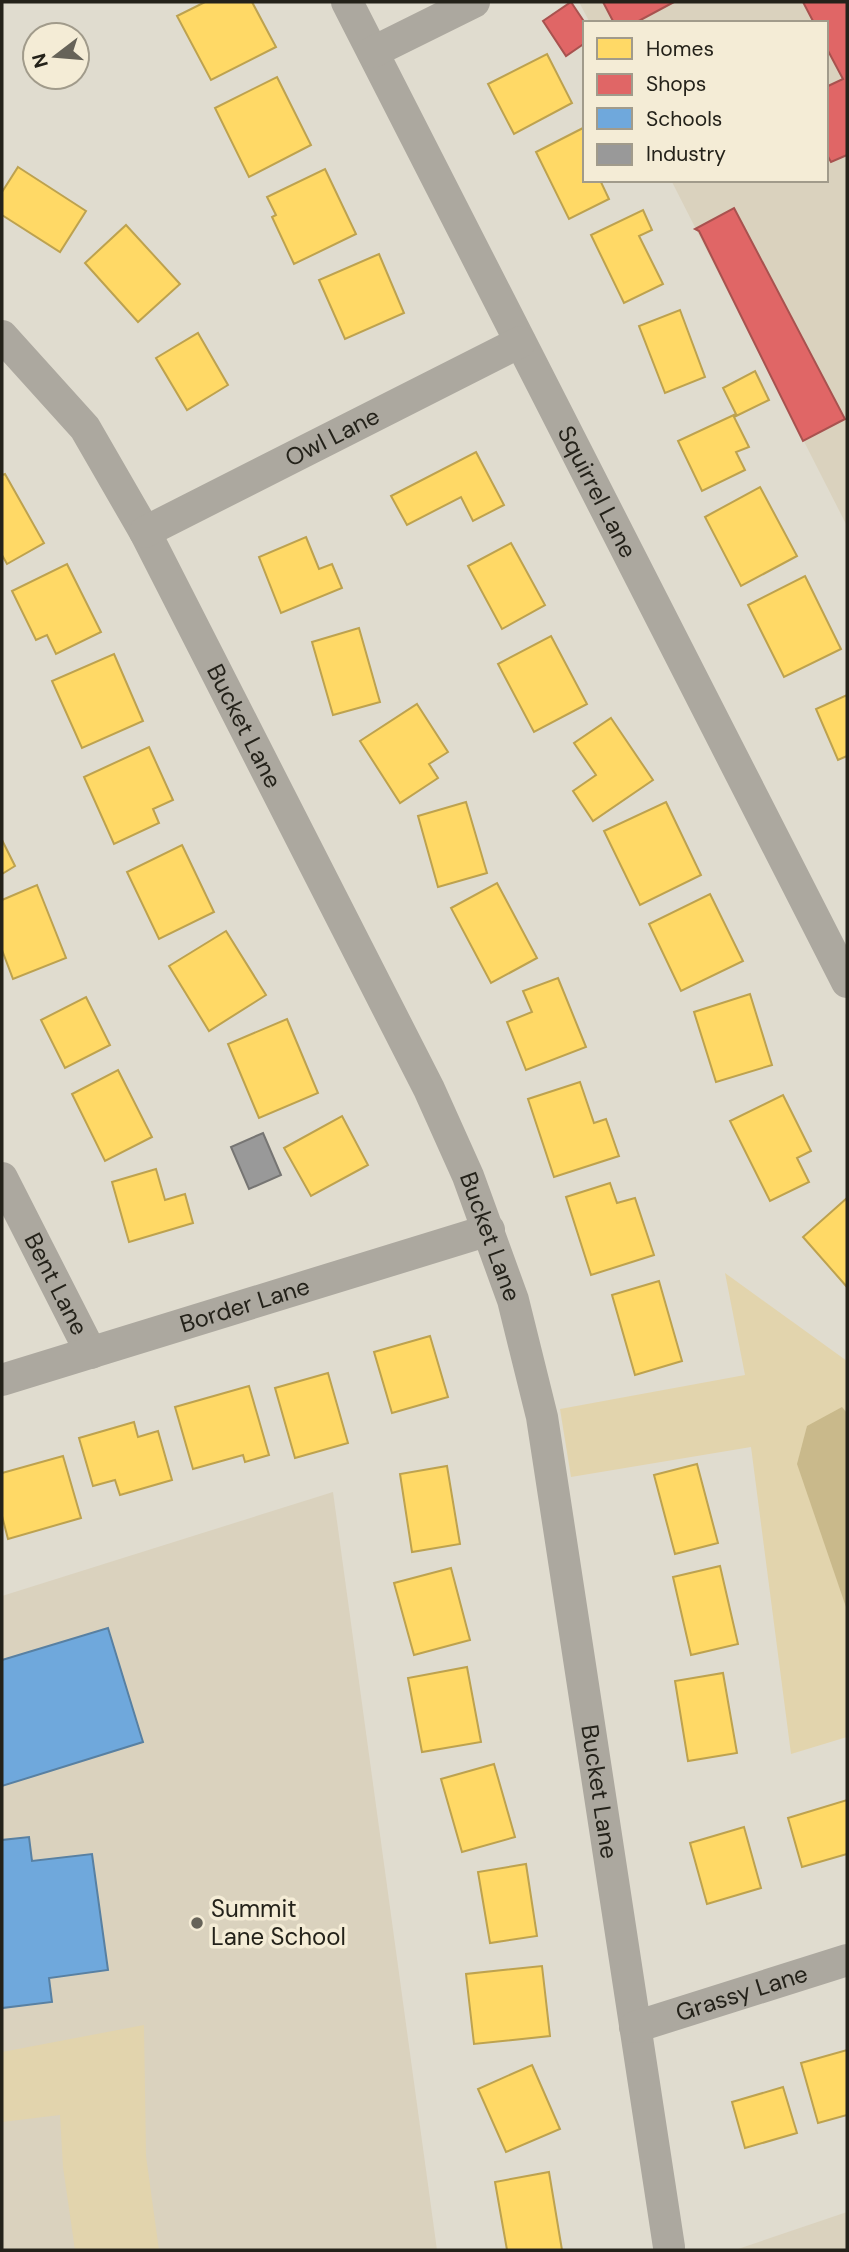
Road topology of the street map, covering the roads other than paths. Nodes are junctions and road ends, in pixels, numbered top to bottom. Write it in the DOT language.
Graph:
graph roads {
  1 [pos="347,2"];
  2 [pos="474,2"];
  3 [pos="373,52"];
  4 [pos="2,336"];
  5 [pos="520,342"];
  6 [pos="145,532"];
  7 [pos="847,982"];
  8 [pos="2,1178"];
  9 [pos="489,1230"];
  10 [pos="91,1353"];
  11 [pos="2,1380"];
  12 [pos="847,1960"];
  13 [pos="635,2027"];
  14 [pos="669,2247"];
  1 -- 3 [label="street, Squirrel Lane"];
  2 -- 3 [label="street"];
  3 -- 5 [label="street, Squirrel Lane"];
  4 -- 6 [label="street, Bucket Lane"];
  5 -- 6 [label="street, Owl Lane"];
  5 -- 7 [label="street, Squirrel Lane"];
  6 -- 9 [label="street, Bucket Lane"];
  8 -- 10 [label="street, Bent Lane"];
  9 -- 10 [label="street, Border Lane"];
  9 -- 13 [label="street, Bucket Lane"];
  10 -- 11 [label="street, Border Lane"];
  12 -- 13 [label="street, Grassy Lane"];
  13 -- 14 [label="street, Bucket Lane"];
}
